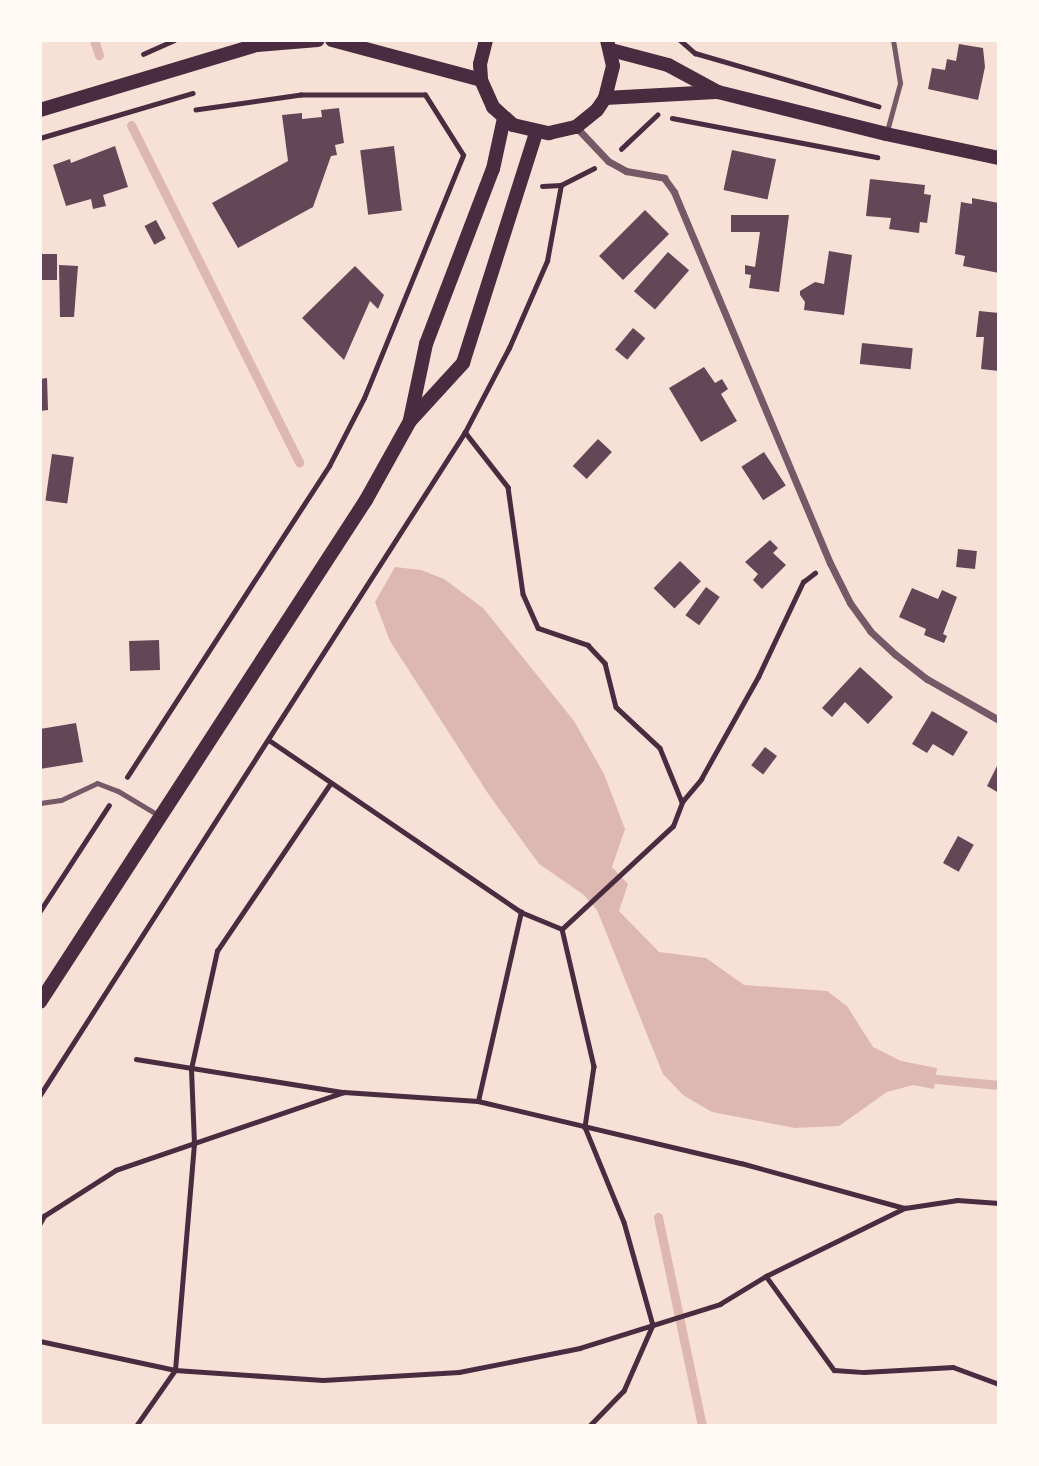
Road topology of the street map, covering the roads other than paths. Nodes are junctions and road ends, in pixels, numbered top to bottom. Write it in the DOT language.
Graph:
graph roads {
  1 [pos="318,40"];
  2 [pos="332,40"];
  3 [pos="486,40"];
  4 [pos="892,40"];
  5 [pos="609,45"];
  6 [pos="481,80"];
  7 [pos="718,92"];
  8 [pos="605,98"];
  9 [pos="40,110"];
  10 [pos="504,118"];
  11 [pos="576,127"];
  12 [pos="536,133"];
  13 [pos="886,134"];
  14 [pos="999,158"];
  15 [pos="410,421"];
  16 [pos="999,720"];
  17 [pos="40,803"];
  18 [pos="159,816"];
  19 [pos="40,1002"];
  1 -- 9 [label="main road"];
  2 -- 6 [label="main road"];
  3 -- 6 [label="main road"];
  4 -- 13 [label="lane"];
  5 -- 7 [label="main road"];
  5 -- 8 [label="main road"];
  6 -- 10 [label="main road"];
  7 -- 8 [label="main road"];
  7 -- 13 [label="main road"];
  8 -- 11 [label="main road"];
  10 -- 12 [label="main road"];
  10 -- 15 [label="main road"];
  11 -- 12 [label="main road"];
  11 -- 16 [label="street"];
  12 -- 15 [label="main road"];
  13 -- 14 [label="main road"];
  15 -- 18 [label="main road"];
  17 -- 18 [label="lane"];
  18 -- 19 [label="main road"];
}
